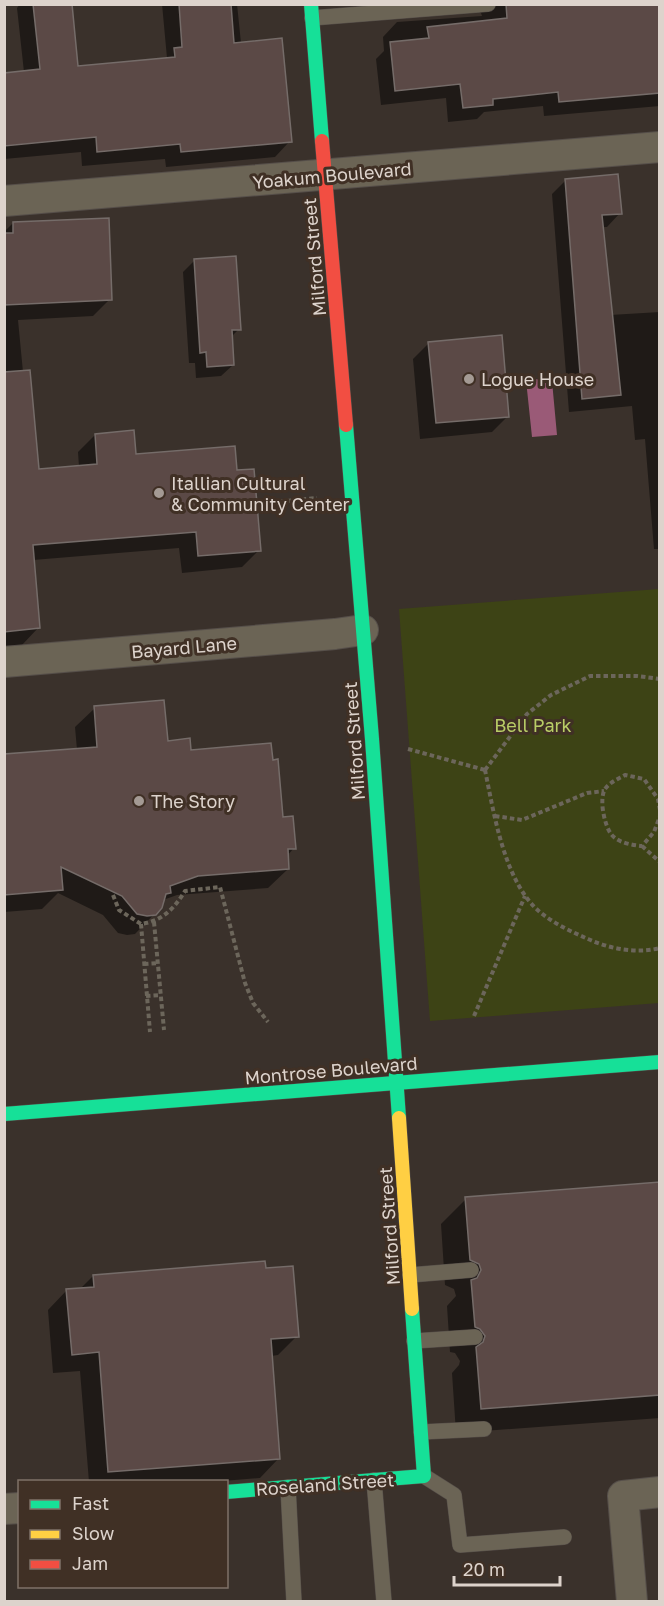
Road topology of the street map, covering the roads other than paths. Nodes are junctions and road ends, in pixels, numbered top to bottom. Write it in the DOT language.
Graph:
graph roads {
  1 [pos="488,4"];
  2 [pos="312,11"];
  3 [pos="660,147"];
  4 [pos="325,176"];
  5 [pos="4,201"];
  6 [pos="363,630"];
  7 [pos="4,662"];
  8 [pos="660,1062"];
  9 [pos="397,1083"];
  10 [pos="4,1114"];
  11 [pos="471,1270"];
  12 [pos="410,1275"];
  13 [pos="475,1337"];
  14 [pos="414,1341"];
  15 [pos="484,1429"];
  16 [pos="421,1432"];
  17 [pos="424,1476"];
  18 [pos="374,1480"];
  19 [pos="288,1487"];
  20 [pos="228,1492"];
  21 [pos="660,1492"];
  22 [pos="564,1537"];
  23 [pos="294,1602"];
  24 [pos="384,1602"];
  25 [pos="632,1602"];
  1 -- 2 [label="lane"];
  2 -- 4 [label="street, Milford Street"];
  3 -- 4 [label="street, Yoakum Boulevard"];
  4 -- 5 [label="street, Yoakum Boulevard"];
  4 -- 6 [label="street, Milford Street"];
  6 -- 7 [label="street, Bayard Lane"];
  6 -- 9 [label="street, Milford Street"];
  8 -- 9 [label="street, Montrose Boulevard"];
  9 -- 10 [label="street, Montrose Boulevard"];
  9 -- 12 [label="street, Milford Street"];
  11 -- 12 [label="lane"];
  12 -- 14 [label="street, Milford Street"];
  13 -- 14 [label="lane"];
  14 -- 16 [label="street, Milford Street"];
  15 -- 16 [label="lane"];
  16 -- 17 [label="street, Milford Street"];
  17 -- 18 [label="street, Roseland Street"];
  17 -- 22 [label="lane"];
  18 -- 19 [label="street, Roseland Street"];
  18 -- 24 [label="lane"];
  19 -- 20 [label="street, Roseland Street"];
  19 -- 23 [label="lane"];
  21 -- 25 [label="street"];
}
